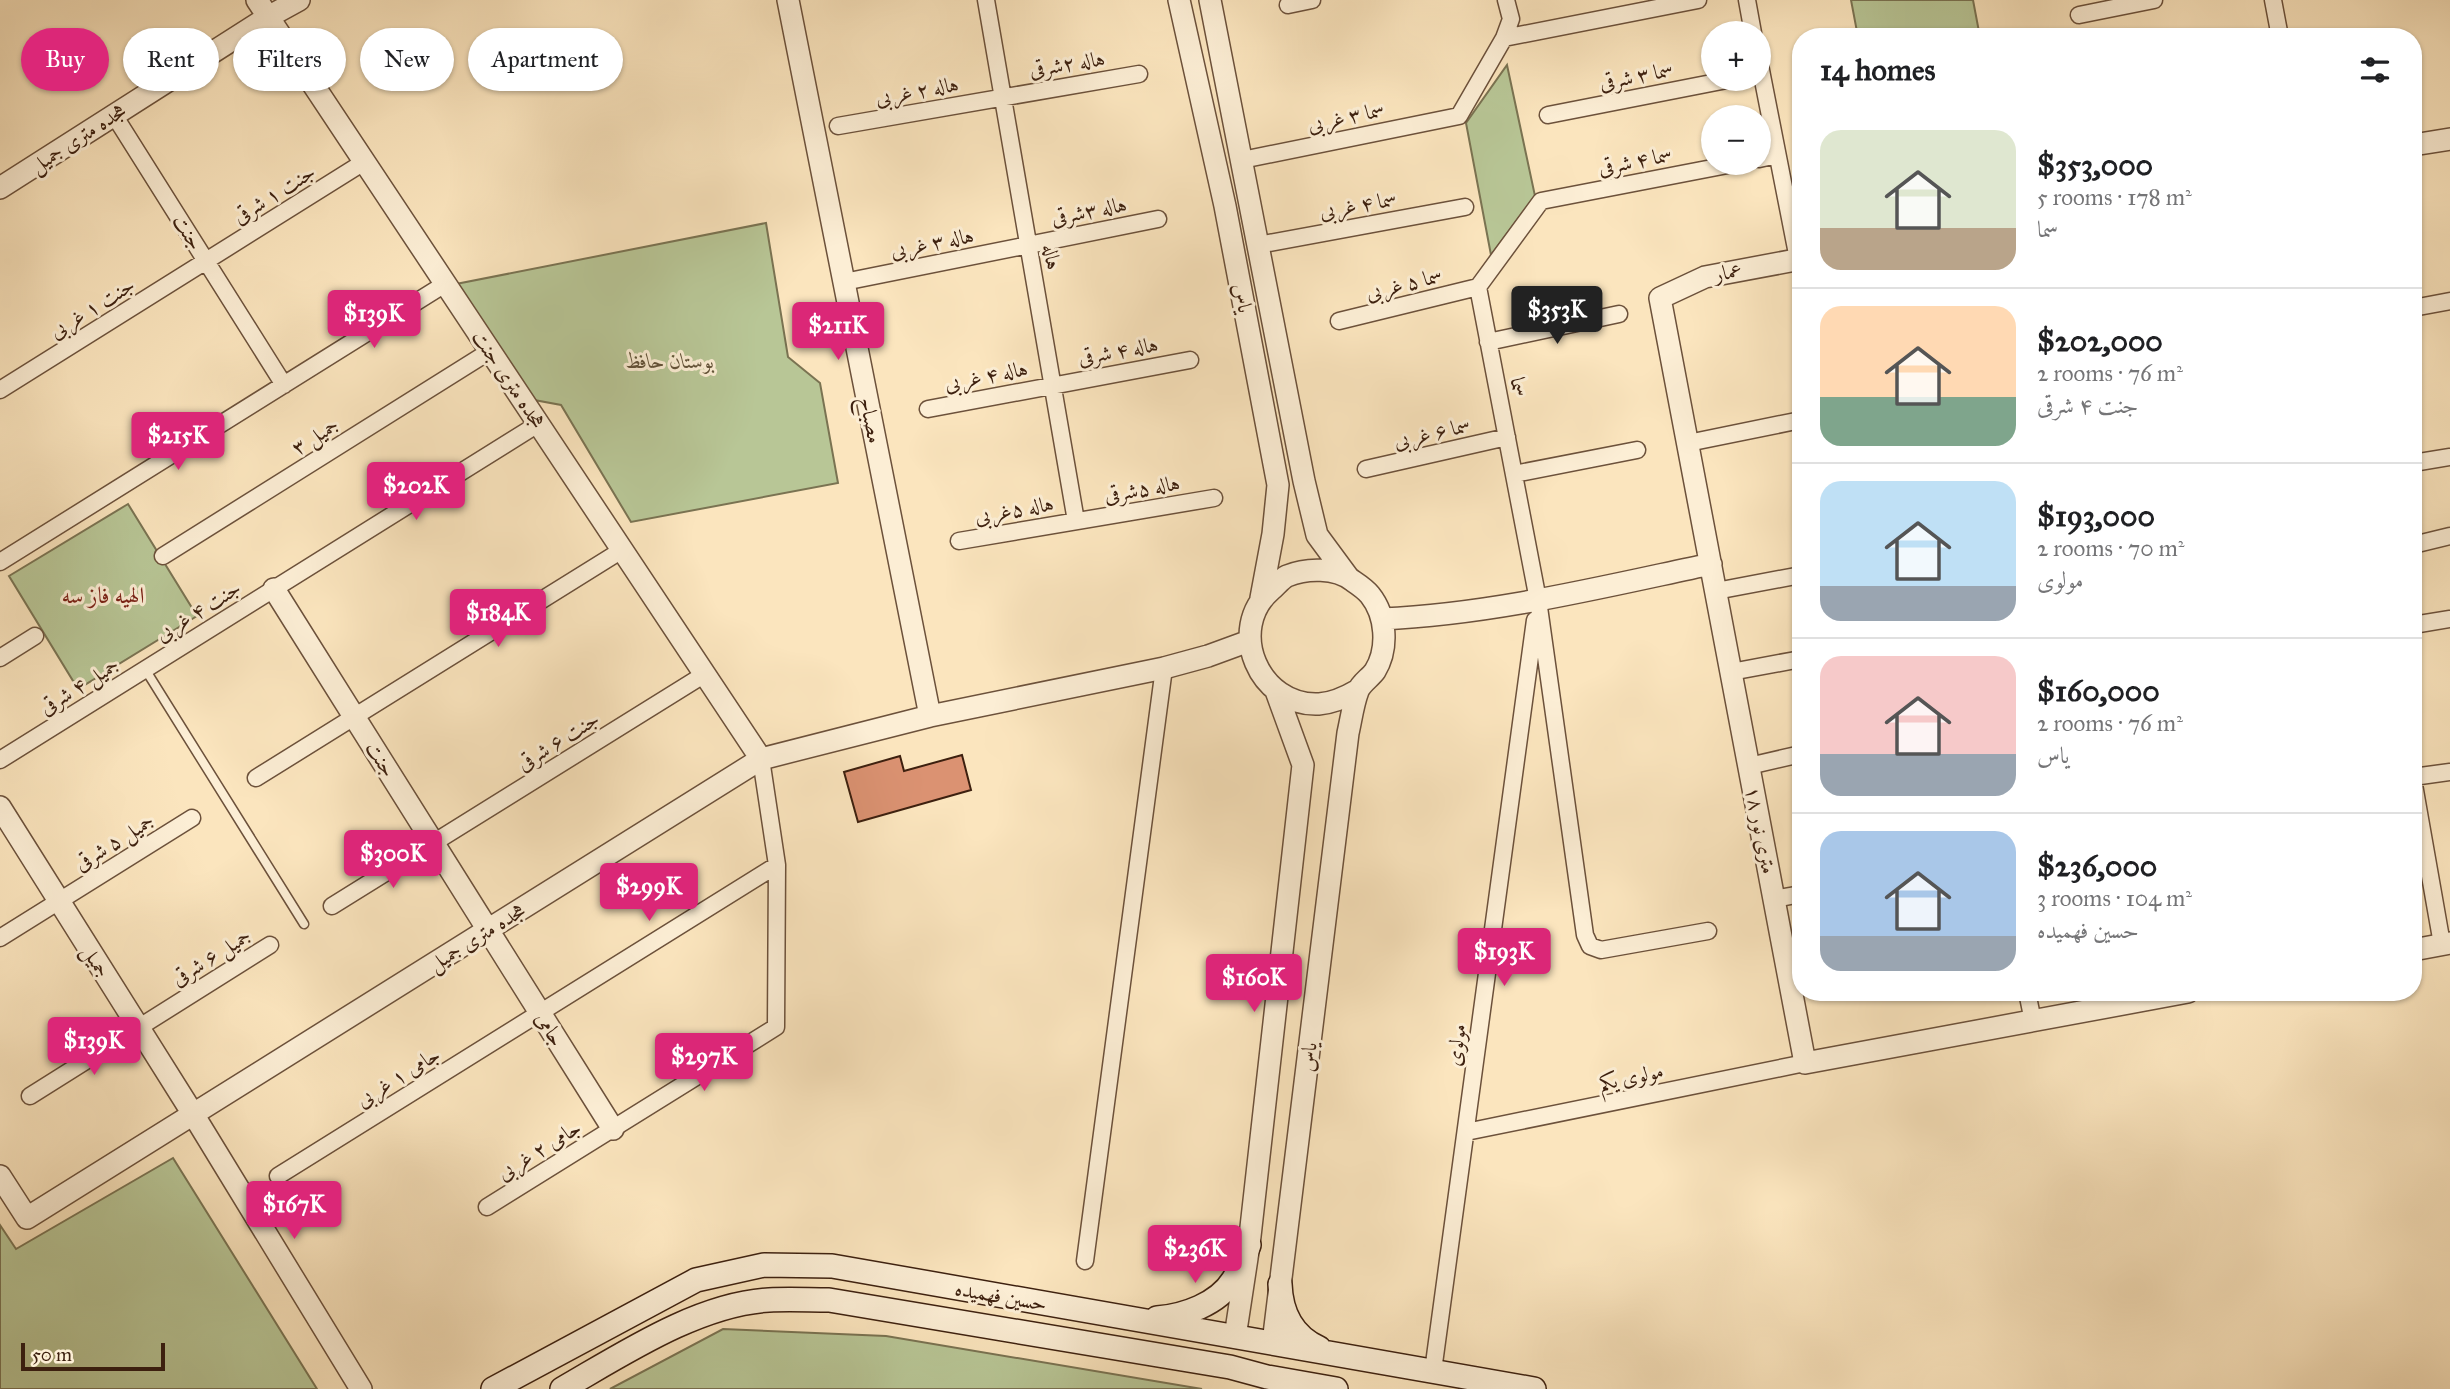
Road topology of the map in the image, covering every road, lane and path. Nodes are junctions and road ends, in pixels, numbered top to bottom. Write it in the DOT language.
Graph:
graph roads {
  1 [pos="299,0"];
  2 [pos="788,0"];
  3 [pos="986,0"];
  4 [pos="1179,0"];
  5 [pos="1210,0"];
  6 [pos="1312,0"];
  7 [pos="1506,0"];
  8 [pos="1698,0"];
  9 [pos="1747,0"];
  10 [pos="2154,0"];
  11 [pos="2273,0"];
  12 [pos="1288,5"];
  13 [pos="262,8"];
  14 [pos="2079,15"];
  15 [pos="1751,21"];
  16 [pos="2278,28"];
  17 [pos="1504,38"];
  18 [pos="1139,74"];
  19 [pos="1701,85"];
  20 [pos="1764,91"];
  21 [pos="1003,96"];
  22 [pos="114,115"];
  23 [pos="1548,115"];
  24 [pos="838,126"];
  25 [pos="2450,139"];
  26 [pos="2422,144"];
  27 [pos="1777,155"];
  28 [pos="1771,156"];
  29 [pos="1242,160"];
  30 [pos="364,162"];
  31 [pos="1701,170"];
  32 [pos="0,188"];
  33 [pos="1465,207"];
  34 [pos="1158,219"];
  35 [pos="1792,226"];
  36 [pos="1028,244"];
  37 [pos="1258,245"];
  38 [pos="1792,260"];
  39 [pos="206,261"];
  40 [pos="844,282"];
  41 [pos="445,284"];
  42 [pos="1478,286"];
  43 [pos="1660,298"];
  44 [pos="2450,301"];
  45 [pos="2422,306"];
  46 [pos="1619,314"];
  47 [pos="1339,321"];
  48 [pos="1488,342"];
  49 [pos="490,351"];
  50 [pos="1191,360"];
  51 [pos="1053,384"];
  52 [pos="284,385"];
  53 [pos="0,390"];
  54 [pos="928,409"];
  55 [pos="1792,422"];
  56 [pos="538,424"];
  57 [pos="1507,437"];
  58 [pos="1688,443"];
  59 [pos="1637,450"];
  60 [pos="2450,457"];
  61 [pos="2422,462"];
  62 [pos="1366,469"];
  63 [pos="1514,474"];
  64 [pos="1214,498"];
  65 [pos="1076,521"];
  66 [pos="2450,536"];
  67 [pos="959,541"];
  68 [pos="2422,543"];
  69 [pos="622,550"];
  70 [pos="163,556"];
  71 [pos="0,562"];
  72 [pos="1711,564"];
  73 [pos="1348,577"];
  74 [pos="1792,577"];
  75 [pos="274,589"];
  76 [pos="1716,591"];
  77 [pos="1261,598"];
  78 [pos="1538,600"];
  79 [pos="1382,619"];
  80 [pos="2450,619"];
  81 [pos="2422,624"];
  82 [pos="34,636"];
  83 [pos="1249,640"];
  84 [pos="0,658"];
  85 [pos="1792,661"];
  86 [pos="1164,668"];
  87 [pos="145,669"];
  88 [pos="1731,672"];
  89 [pos="705,674"];
  90 [pos="1359,690"];
  91 [pos="1276,691"];
  92 [pos="930,716"];
  93 [pos="354,717"];
  94 [pos="1792,756"];
  95 [pos="761,759"];
  96 [pos="0,760"];
  97 [pos="1749,766"];
  98 [pos="2450,772"];
  99 [pos="2422,777"];
  100 [pos="256,778"];
  101 [pos="0,807"];
  102 [pos="192,818"];
  103 [pos="2422,823"];
  104 [pos="433,843"];
  105 [pos="777,864"];
  106 [pos="1792,896"];
  107 [pos="1774,899"];
  108 [pos="59,901"];
  109 [pos="332,906"];
  110 [pos="304,924"];
  111 [pos="488,930"];
  112 [pos="1708,930"];
  113 [pos="0,938"];
  114 [pos="2446,943"];
  115 [pos="270,945"];
  116 [pos="2422,948"];
  117 [pos="1792,994"];
  118 [pos="1793,1001"];
  119 [pos="2029,1001"];
  120 [pos="2140,1001"];
  121 [pos="540,1013"];
  122 [pos="2033,1021"];
  123 [pos="138,1028"];
  124 [pos="1805,1063"];
  125 [pos="30,1096"];
  126 [pos="193,1114"];
  127 [pos="613,1129"];
  128 [pos="1466,1132"];
  129 [pos="0,1175"];
  130 [pos="278,1176"];
  131 [pos="487,1207"];
  132 [pos="1249,1245"];
  133 [pos="1085,1261"];
  134 [pos="1280,1284"];
  135 [pos="1138,1320"];
  136 [pos="1235,1337"];
  137 [pos="1273,1343"];
  138 [pos="1335,1354"];
  139 [pos="1230,1367"];
  140 [pos="1433,1371"];
  141 [pos="1267,1377"];
  142 [pos="360,1389"];
  143 [pos="493,1389"];
  144 [pos="562,1389"];
  145 [pos="1336,1389"];
  146 [pos="1534,1389"];
  1 -- 13 [label="street, هجده متری جمیل"];
  2 -- 40 [label="street, مصباح"];
  3 -- 21 [label="street, هاله"];
  4 -- 77 [label="street, یاس"];
  5 -- 29 [label="street, یاس"];
  6 -- 12 [label="street"];
  7 -- 17 [label="street"];
  8 -- 17 [label="street"];
  9 -- 15 [label="street"];
  10 -- 14 [label="street"];
  11 -- 16 [label="street"];
  13 -- 22 [label="street, هجده متری جمیل"];
  13 -- 30 [label="street, هجده متری جنت"];
  17 -- 29 [label="street, سما ۳ غربی"];
  18 -- 21 [label="street, هاله ۲شرقی"];
  19 -- 23 [label="street, سما ۳ شرقی"];
  20 -- 27 [label="street"];
  21 -- 24 [label="street, هاله ۲ غربی"];
  21 -- 36 [label="street, هاله"];
  22 -- 32 [label="street, هجده متری جمیل"];
  22 -- 39 [label="street, جنت"];
  25 -- 26 [label="street"];
  27 -- 28 [label="street"];
  27 -- 35 [label="street"];
  29 -- 37 [label="street, یاس"];
  30 -- 39 [label="street, جنت ۱ شرقی"];
  30 -- 41 [label="street, هجده متری جنت"];
  31 -- 42 [label="street, سما ۴ شرقی"];
  33 -- 37 [label="street, سما ۴ غربی"];
  34 -- 36 [label="street, هاله ۳شرقی"];
  36 -- 40 [label="street, هاله ۳ غربی"];
  36 -- 51 [label="street, هاله"];
  37 -- 73 [label="street, یاس"];
  38 -- 43 [label="street, عمار"];
  39 -- 52 [label="street, جنت"];
  39 -- 53 [label="street, جنت ۱ غربی"];
  40 -- 92 [label="street, مصباح"];
  41 -- 49 [label="street, هجده متری جنت"];
  41 -- 52 [label="street"];
  42 -- 47 [label="street, سما ۵ غربی"];
  42 -- 48 [label="street, سما"];
  43 -- 58 [label="street, ۱۸ متری نور"];
  44 -- 45 [label="street"];
  46 -- 48 [label="street"];
  48 -- 57 [label="street, سما"];
  49 -- 56 [label="street, هجده متری جنت"];
  49 -- 70 [label="street, جمیل ۳"];
  50 -- 51 [label="street, هاله ۴ شرقی"];
  51 -- 54 [label="street, هاله ۴ غربی"];
  51 -- 65 [label="street, هاله"];
  52 -- 71 [label="street"];
  55 -- 58 [label="street"];
  56 -- 69 [label="street, هجده متری جنت"];
  56 -- 75 [label="street, جنت ۴ غربی"];
  57 -- 62 [label="street, سما ۶ غربی"];
  57 -- 63 [label="street, سما"];
  58 -- 72 [label="street, ۱۸ متری نور"];
  59 -- 63 [label="street"];
  60 -- 61 [label="street"];
  63 -- 78 [label="street, سما"];
  64 -- 65 [label="street, هاله ۵شرقی"];
  65 -- 67 [label="street, هاله ۵غربی"];
  66 -- 68 [label="street"];
  69 -- 89 [label="street, هجده متری جنت"];
  69 -- 93 [label="street"];
  72 -- 76 [label="street, ۱۸ متری نور"];
  72 -- 78 [label="street"];
  73 -- 77 [label="street"];
  73 -- 79 [label="street"];
  74 -- 76 [label="street"];
  75 -- 87 [label="street, جنت ۴ غربی"];
  75 -- 93 [label="street, جنت"];
  76 -- 88 [label="street, ۱۸ متری نور"];
  77 -- 83 [label="street"];
  78 -- 79 [label="street"];
  78 -- 112 [label="street, سما"];
  78 -- 128 [label="street, مولوی"];
  79 -- 90 [label="street"];
  80 -- 81 [label="street"];
  82 -- 84 [label="street"];
  83 -- 86 [label="street"];
  83 -- 91 [label="street"];
  85 -- 88 [label="street"];
  86 -- 92 [label="street"];
  86 -- 133 [label="street"];
  87 -- 96 [label="street, جمیل ۴ شرقی"];
  87 -- 110 [label="lane"];
  88 -- 97 [label="street, ۱۸ متری نور"];
  89 -- 95 [label="street, هجده متری جنت"];
  89 -- 104 [label="street, جنت ۶ شرقی"];
  90 -- 91 [label="street"];
  90 -- 134 [label="street, یاس"];
  91 -- 132 [label="street, یاس"];
  92 -- 95 [label="street"];
  93 -- 100 [label="street"];
  93 -- 104 [label="street, جنت"];
  94 -- 97 [label="street"];
  95 -- 105 [label="street"];
  95 -- 111 [label="street, هجده متری جمیل"];
  97 -- 107 [label="street, ۱۸ متری نور"];
  98 -- 99 [label="street"];
  101 -- 108 [label="street, جمیل"];
  102 -- 108 [label="street, جمیل ۵ شرقی"];
  103 -- 114 [label="street"];
  104 -- 109 [label="street, جنت ۶ شرقی"];
  104 -- 111 [label="street, جنت"];
  105 -- 121 [label="street, جامی ۱ غربی"];
  105 -- 127 [label="street, جامی ۲ غربی"];
  106 -- 107 [label="street"];
  107 -- 117 [label="street, ۱۸ متری نور"];
  108 -- 113 [label="street, جمیل ۵ شرقی"];
  108 -- 123 [label="street, جمیل"];
  111 -- 121 [label="street, جامی"];
  111 -- 126 [label="street, هجده متری جمیل"];
  114 -- 116 [label="street"];
  115 -- 123 [label="street, جمیل ۶ شرقی"];
  118 -- 124 [label="street, ۱۸ متری نور"];
  119 -- 122 [label="street"];
  120 -- 122 [label="street"];
  121 -- 127 [label="street, جامی"];
  121 -- 130 [label="street, جامی ۱ غربی"];
  122 -- 124 [label="street"];
  123 -- 125 [label="street, جمیل ۶ شرقی"];
  123 -- 126 [label="street, جمیل"];
  124 -- 128 [label="street, مولوی یکم"];
  126 -- 129 [label="street, هجده متری جمیل"];
  126 -- 142 [label="street"];
  127 -- 131 [label="street, جامی ۲ غربی"];
  128 -- 140 [label="street, مولوی"];
  132 -- 135 [label="main road"];
  132 -- 136 [label="street, یاس"];
  134 -- 137 [label="street, یاس"];
  134 -- 138 [label="main road"];
  135 -- 136 [label="main road, حسین فهمیده"];
  135 -- 143 [label="main road, حسین فهمیده"];
  136 -- 137 [label="main road, حسین فهمیده"];
  136 -- 139 [label="main road"];
  137 -- 138 [label="main road, حسین فهمیده"];
  137 -- 141 [label="main road"];
  138 -- 140 [label="main road, حسین فهمیده"];
  139 -- 141 [label="main road, حسین فهمیده"];
  139 -- 144 [label="main road, حسین فهمیده"];
  140 -- 146 [label="main road, حسین فهمیده"];
  141 -- 145 [label="main road, حسین فهمیده"];
}
